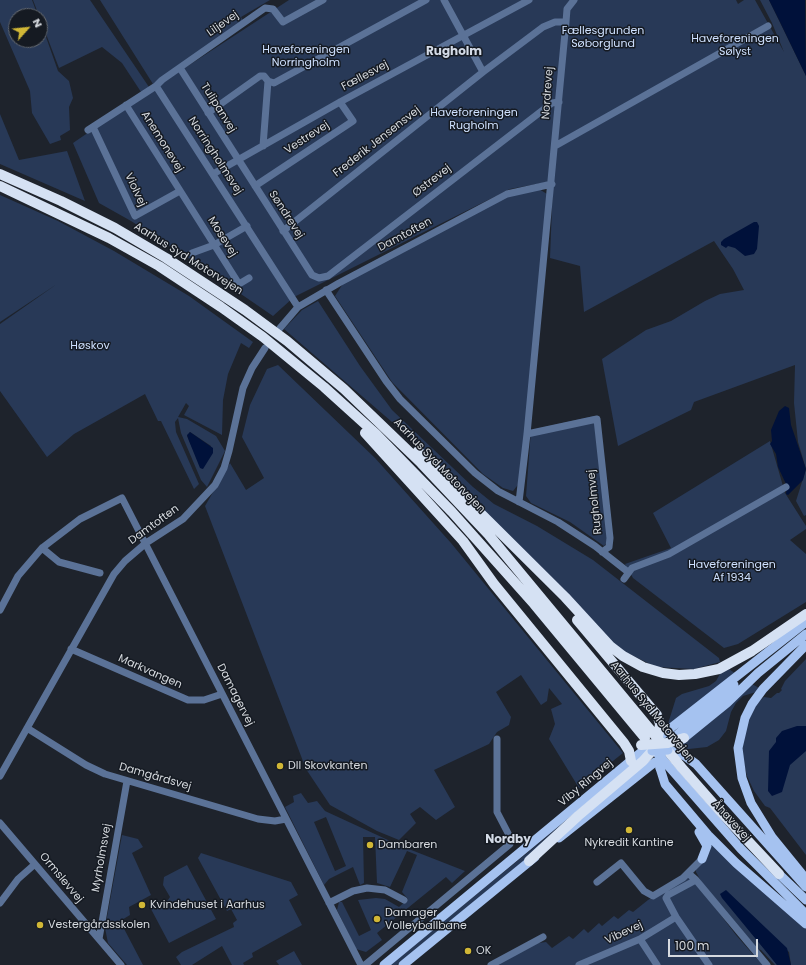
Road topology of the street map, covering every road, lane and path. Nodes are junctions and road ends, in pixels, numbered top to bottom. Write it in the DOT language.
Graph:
graph roads {
  1 [pos="323,0"];
  2 [pos="426,0"];
  3 [pos="444,0"];
  4 [pos="529,0"];
  5 [pos="572,3"];
  6 [pos="566,22"];
  7 [pos="768,26"];
  8 [pos="463,36"];
  9 [pos="180,68"];
  10 [pos="483,72"];
  11 [pos="266,79"];
  12 [pos="156,86"];
  13 [pos="340,102"];
  14 [pos="559,102"];
  15 [pos="126,105"];
  16 [pos="208,113"];
  17 [pos="262,146"];
  18 [pos="555,146"];
  19 [pos="238,160"];
  20 [pos="0,174"];
  21 [pos="213,174"];
  22 [pos="552,184"];
  23 [pos="0,186"];
  24 [pos="254,186"];
  25 [pos="180,191"];
  26 [pos="247,226"];
  27 [pos="283,230"];
  28 [pos="214,245"];
  29 [pos="192,254"];
  30 [pos="249,278"];
  31 [pos="319,278"];
  32 [pos="326,290"];
  33 [pos="298,307"];
  34 [pos="280,328"];
  35 [pos="265,348"];
  36 [pos="307,358"];
  37 [pos="301,367"];
  38 [pos="527,434"];
  39 [pos="786,486"];
  40 [pos="519,502"];
  41 [pos="504,535"];
  42 [pos="146,543"];
  43 [pos="42,548"];
  44 [pos="602,552"];
  45 [pos="628,572"];
  46 [pos="100,573"];
  47 [pos="624,579"];
  48 [pos="0,610"];
  49 [pos="806,614"];
  50 [pos="806,622"];
  51 [pos="806,634"];
  52 [pos="806,646"];
  53 [pos="71,649"];
  54 [pos="754,670"];
  55 [pos="743,679"];
  56 [pos="582,689"];
  57 [pos="222,694"];
  58 [pos="27,728"];
  59 [pos="684,738"];
  60 [pos="497,739"];
  61 [pos="657,747"];
  62 [pos="631,761"];
  63 [pos="0,776"];
  64 [pos="662,779"];
  65 [pos="127,781"];
  66 [pos="627,785"];
  67 [pos="679,802"];
  68 [pos="286,819"];
  69 [pos="0,823"];
  70 [pos="529,861"];
  71 [pos="700,861"];
  72 [pos="35,864"];
  73 [pos="688,873"];
  74 [pos="779,874"];
  75 [pos="806,879"];
  76 [pos="696,880"];
  77 [pos="597,882"];
  78 [pos="806,887"];
  79 [pos="404,900"];
  80 [pos="806,900"];
  81 [pos="0,902"];
  82 [pos="329,903"];
  83 [pos="806,914"];
  84 [pos="676,917"];
  85 [pos="806,924"];
  86 [pos="543,937"];
  87 [pos="640,939"];
  88 [pos="99,940"];
  89 [pos="762,963"];
  90 [pos="121,965"];
  91 [pos="361,965"];
  92 [pos="365,965"];
  93 [pos="384,965"];
  94 [pos="403,965"];
  95 [pos="491,965"];
  96 [pos="579,965"];
  97 [pos="657,965"];
  98 [pos="709,965"];
  1 -- 9 [label="street, Liljevej"];
  2 -- 11 [label="street"];
  3 -- 8 [label="street"];
  4 -- 8 [label="street, Fællesvej"];
  5 -- 6 [label="street, Nordrevej"];
  6 -- 10 [label="street, Frederik Jensensvej"];
  6 -- 14 [label="street, Nordrevej"];
  7 -- 18 [label="street"];
  8 -- 10 [label="street"];
  8 -- 13 [label="street, Fællesvej"];
  9 -- 12 [label="street, Liljevej"];
  9 -- 16 [label="street, Tulipanvej"];
  10 -- 27 [label="street, Frederik Jensensvej"];
  11 -- 16 [label="street"];
  11 -- 17 [label="street"];
  12 -- 15 [label="street"];
  12 -- 21 [label="street, Norringholmsvej"];
  13 -- 17 [label="street, Fællesvej"];
  13 -- 24 [label="street, Vestrevej"];
  14 -- 18 [label="street, Nordrevej"];
  14 -- 31 [label="street, Østrevej"];
  15 -- 25 [label="street, Anemonevej"];
  15 -- 25 [label="street, Violvej"];
  16 -- 19 [label="street, Tulipanvej"];
  17 -- 19 [label="street, Fællesvej"];
  18 -- 22 [label="street, Nordrevej"];
  19 -- 21 [label="street, Fællesvej"];
  19 -- 24 [label="street, Søndrevej"];
  20 -- 36 [label="highway, Aarhus Syd Motorvejen"];
  21 -- 26 [label="street, Norringholmsvej"];
  22 -- 32 [label="street, Damtoften"];
  22 -- 38 [label="street"];
  23 -- 37 [label="highway, Aarhus Syd Motorvejen"];
  24 -- 27 [label="street, Søndrevej"];
  25 -- 28 [label="street, Mosevej"];
  26 -- 28 [label="street"];
  26 -- 33 [label="street, Norringholmsvej"];
  27 -- 31 [label="street, Søndrevej"];
  28 -- 29 [label="street"];
  28 -- 30 [label="street, Mosevej"];
  32 -- 33 [label="street, Damtoften"];
  32 -- 40 [label="street, Rugholmvej"];
  33 -- 34 [label="street, Damtoften"];
  35 -- 42 [label="street, Damtoften"];
  36 -- 41 [label="highway"];
  36 -- 74 [label="highway, Aarhus Syd Motorvejen"];
  37 -- 56 [label="highway"];
  37 -- 61 [label="highway, Aarhus Syd Motorvejen"];
  38 -- 40 [label="street"];
  38 -- 44 [label="street, Rugholmvej"];
  39 -- 45 [label="street"];
  40 -- 44 [label="street, Rugholmvej"];
  41 -- 49 [label="highway"];
  41 -- 61 [label="highway"];
  42 -- 43 [label="street, Damagervej"];
  42 -- 53 [label="street, Damtoften"];
  42 -- 57 [label="street, Damagervej"];
  43 -- 46 [label="street"];
  43 -- 48 [label="street"];
  44 -- 45 [label="street"];
  45 -- 47 [label="street"];
  50 -- 54 [label="main road, Viby Ringvej"];
  51 -- 54 [label="main road, Viby Ringvej"];
  52 -- 75 [label="main road"];
  53 -- 57 [label="street, Markvangen"];
  53 -- 58 [label="street, Damtoften"];
  54 -- 55 [label="main road, Viby Ringvej"];
  55 -- 59 [label="main road, Viby Ringvej"];
  55 -- 61 [label="main road, Viby Ringvej"];
  56 -- 61 [label="highway"];
  56 -- 62 [label="highway"];
  57 -- 68 [label="street, Damagervej"];
  58 -- 63 [label="street, Damtoften"];
  58 -- 65 [label="street, Damgårdsvej"];
  59 -- 61 [label="highway"];
  60 -- 92 [label="street"];
  61 -- 62 [label="main road, Viby Ringvej"];
  61 -- 64 [label="main road"];
  61 -- 66 [label="main road, Viby Ringvej"];
  61 -- 70 [label="highway"];
  61 -- 78 [label="main road"];
  61 -- 83 [label="main road, Åhavevej"];
  62 -- 93 [label="main road, Viby Ringvej"];
  64 -- 66 [label="main road"];
  64 -- 67 [label="main road"];
  65 -- 68 [label="street, Damgårdsvej"];
  65 -- 88 [label="street, Myrholmsvej"];
  66 -- 70 [label="main road, Viby Ringvej"];
  67 -- 71 [label="main road"];
  67 -- 85 [label="main road"];
  68 -- 82 [label="street, Damagervej"];
  69 -- 72 [label="street, Ormslevvej"];
  70 -- 94 [label="main road, Viby Ringvej"];
  71 -- 73 [label="street"];
  72 -- 81 [label="street"];
  72 -- 88 [label="street, Ormslevvej"];
  73 -- 76 [label="street"];
  73 -- 77 [label="street"];
  74 -- 80 [label="main road"];
  76 -- 84 [label="street"];
  76 -- 89 [label="street"];
  79 -- 82 [label="street"];
  82 -- 91 [label="street, Damagervej"];
  84 -- 87 [label="street, Vibevej"];
  84 -- 98 [label="street"];
  86 -- 95 [label="street"];
  87 -- 96 [label="street, Vibevej"];
  87 -- 97 [label="street"];
  88 -- 90 [label="street, Ormslevvej"];
}
